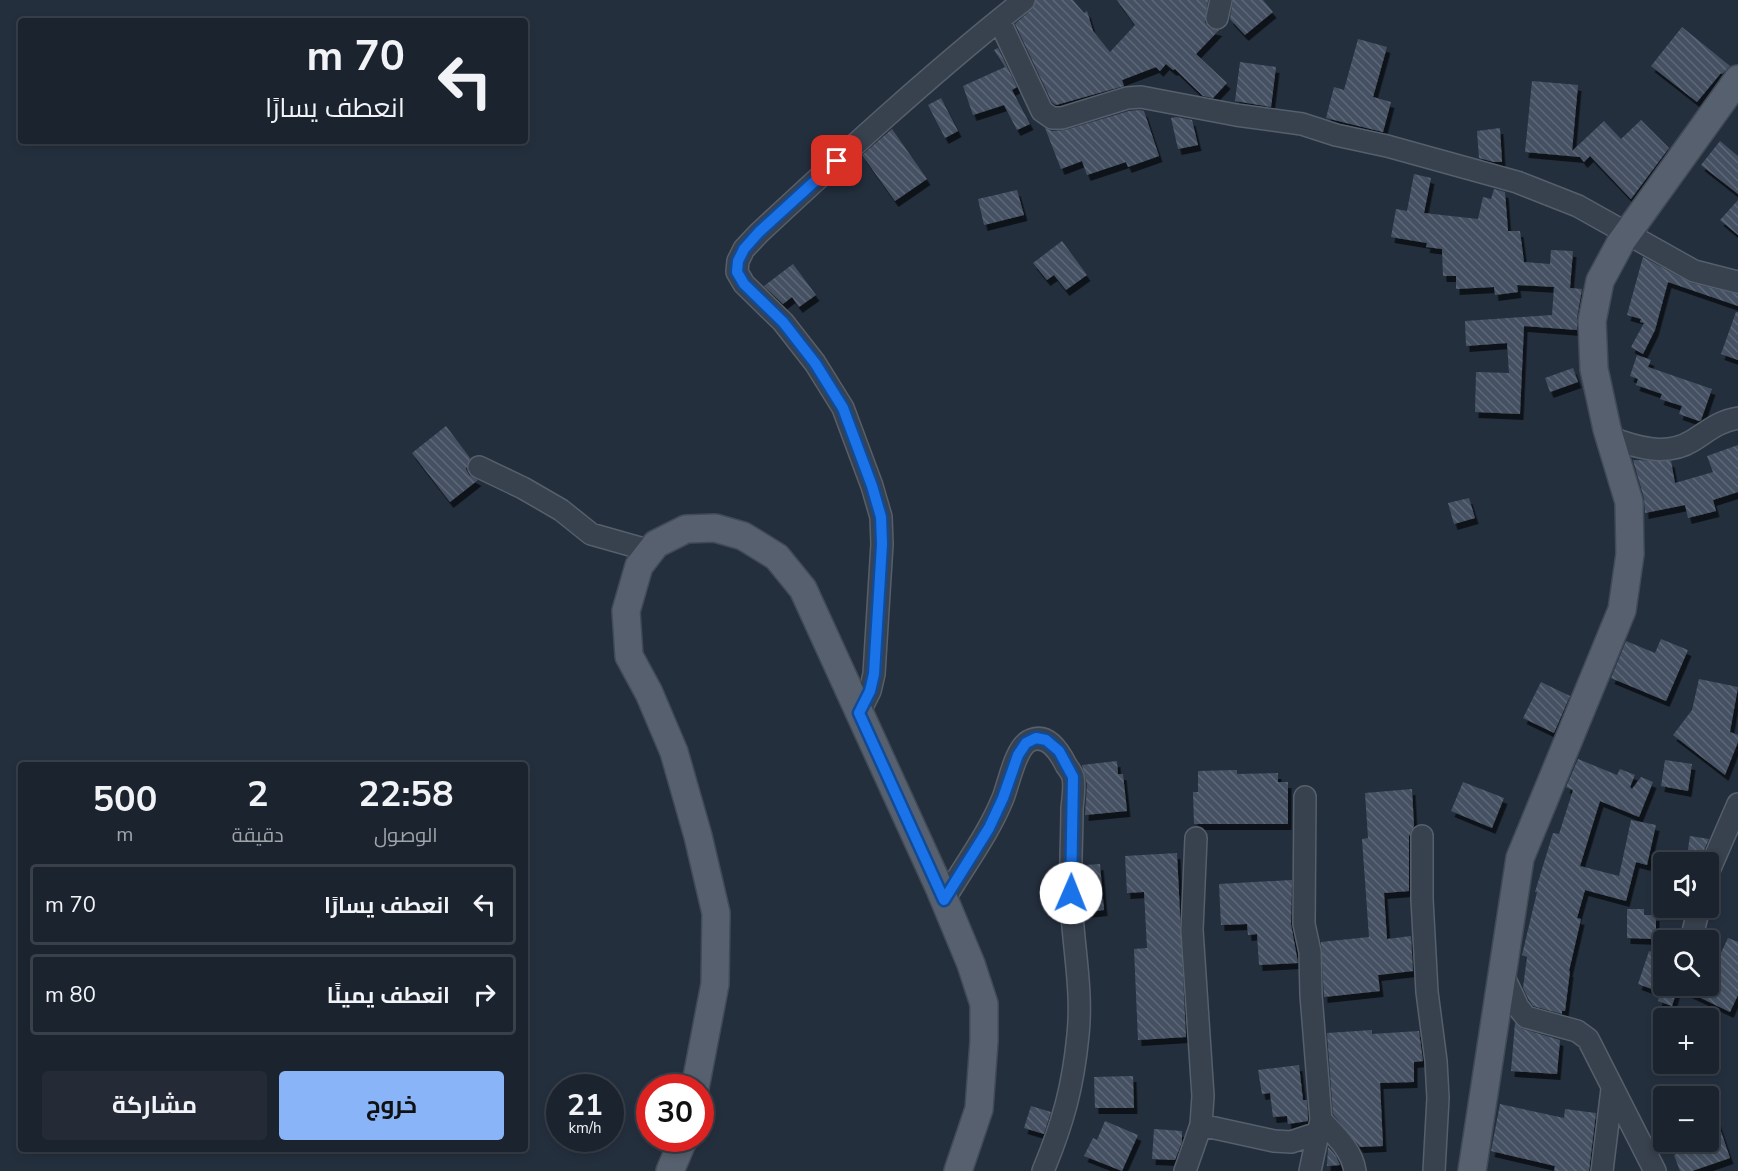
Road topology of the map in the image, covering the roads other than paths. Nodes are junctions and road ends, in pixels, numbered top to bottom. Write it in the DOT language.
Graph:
graph roads {
  1 [pos="1024,0"];
  2 [pos="999,20"];
  3 [pos="1738,79"];
  4 [pos="1627,233"];
  5 [pos="1738,282"];
  6 [pos="1738,405"];
  7 [pos="1738,418"];
  8 [pos="1714,425"];
  9 [pos="1609,437"];
  10 [pos="479,467"];
  11 [pos="651,551"];
  12 [pos="859,713"];
  13 [pos="1305,797"];
  14 [pos="1738,804"];
  15 [pos="1422,836"];
  16 [pos="1196,838"];
  17 [pos="1717,852"];
  18 [pos="944,900"];
  19 [pos="1502,973"];
  20 [pos="698,1074"];
  21 [pos="1612,1089"];
  22 [pos="1201,1125"];
  23 [pos="1320,1126"];
  24 [pos="678,1152"];
  25 [pos="670,1171"];
  26 [pos="958,1171"];
  27 [pos="1043,1171"];
  28 [pos="1185,1171"];
  29 [pos="1310,1171"];
  30 [pos="1355,1171"];
  31 [pos="1434,1171"];
  32 [pos="1472,1171"];
  33 [pos="1602,1171"];
  34 [pos="1655,1171"];
  1 -- 2 [label="street"];
  2 -- 4 [label="street"];
  2 -- 12 [label="street"];
  3 -- 4 [label="main road"];
  4 -- 5 [label="street"];
  4 -- 9 [label="main road"];
  6 -- 8 [label="street"];
  7 -- 8 [label="street"];
  8 -- 9 [label="street"];
  9 -- 19 [label="main road"];
  10 -- 11 [label="street"];
  11 -- 12 [label="main road"];
  11 -- 20 [label="main road"];
  12 -- 18 [label="main road"];
  13 -- 23 [label="street"];
  14 -- 17 [label="street"];
  15 -- 31 [label="street"];
  16 -- 22 [label="street"];
  18 -- 26 [label="main road"];
  18 -- 27 [label="street"];
  19 -- 21 [label="street"];
  19 -- 32 [label="main road"];
  21 -- 33 [label="street"];
  21 -- 34 [label="street"];
  22 -- 23 [label="street"];
  22 -- 28 [label="street"];
  23 -- 29 [label="street"];
  23 -- 30 [label="street"];
  24 -- 25 [label="main road"];
}
